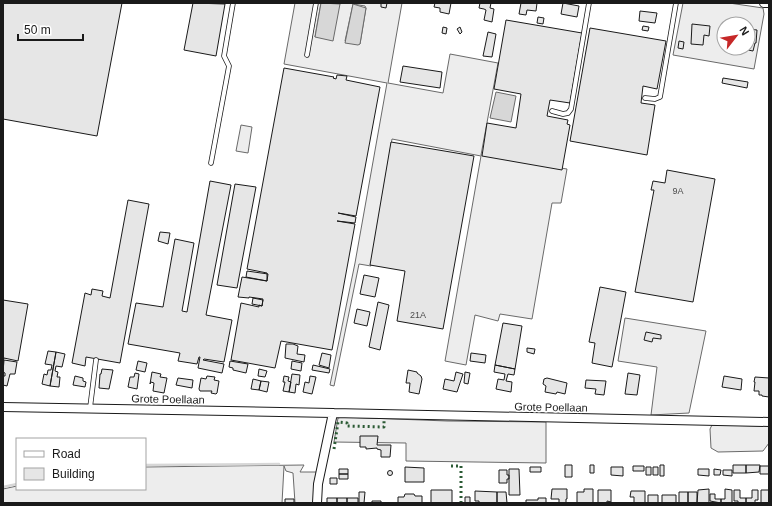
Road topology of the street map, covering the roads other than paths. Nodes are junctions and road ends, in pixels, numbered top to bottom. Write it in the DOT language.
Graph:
graph roads {
  1 [pos="233,3"];
  2 [pos="316,3"];
  3 [pos="589,3"];
  4 [pos="676,3"];
  5 [pos="764,3"];
  6 [pos="769,4"];
  7 [pos="307,55"];
  8 [pos="645,98"];
  9 [pos="552,111"];
  10 [pos="211,163"];
  11 [pos="96,360"];
  12 [pos="3,407"];
  13 [pos="90,408"];
  14 [pos="333,413"];
  15 [pos="769,422"];
  16 [pos="317,503"];
  1 -- 10 [label="lane"];
  2 -- 7 [label="lane"];
  3 -- 9 [label="lane"];
  4 -- 8 [label="lane"];
  5 -- 6 [label="street"];
  11 -- 13 [label="lane"];
  12 -- 13 [label="street, Grote Poellaan"];
  13 -- 14 [label="street, Grote Poellaan"];
  14 -- 15 [label="street, Grote Poellaan"];
  14 -- 16 [label="street"];
}
